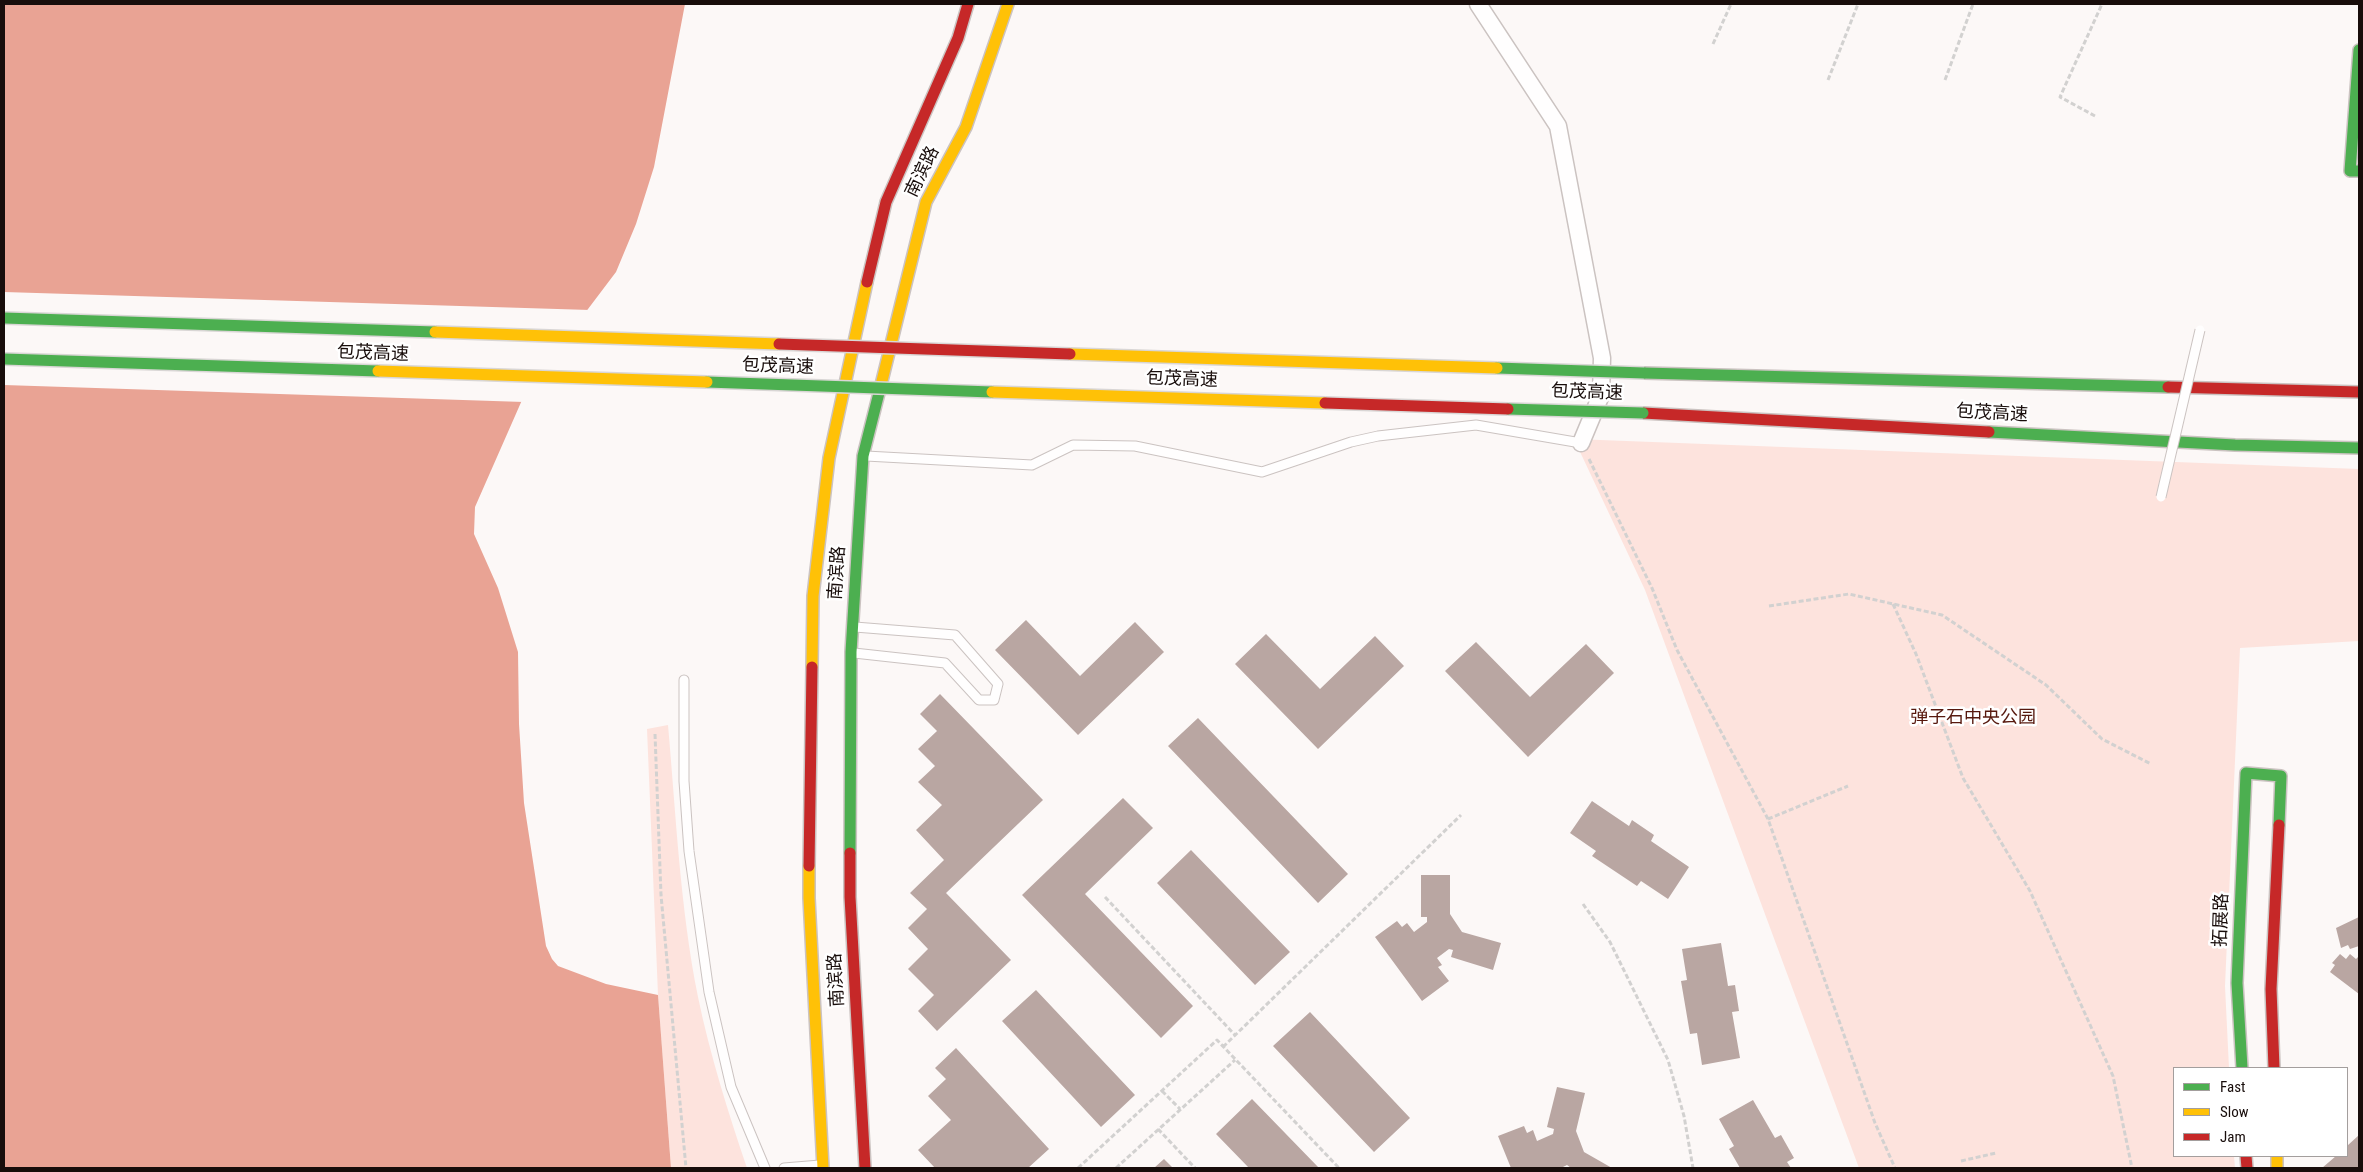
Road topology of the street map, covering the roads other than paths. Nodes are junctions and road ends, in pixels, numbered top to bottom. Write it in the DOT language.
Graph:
graph roads {
  1 [pos="968,4"];
  2 [pos="1008,4"];
  3 [pos="1478,4"];
  4 [pos="2359,50"];
  5 [pos="2359,171"];
  6 [pos="4,318"];
  7 [pos="2200,330"];
  8 [pos="4,359"];
  9 [pos="2359,392"];
  10 [pos="1581,443"];
  11 [pos="2359,448"];
  12 [pos="863,456"];
  13 [pos="2162,497"];
  14 [pos="852,627"];
  15 [pos="851,652"];
  16 [pos="684,680"];
  17 [pos="2242,1067"];
  18 [pos="2274,1067"];
  19 [pos="823,1167"];
  20 [pos="765,1168"];
  21 [pos="784,1168"];
  22 [pos="866,1168"];
  1 -- 19 [label="main road, 南滨路"];
  2 -- 12 [label="main road, 南滨路"];
  3 -- 10 [label="street"];
  4 -- 5 [label="main road"];
  6 -- 9 [label="main road, 包茂高速, bridge"];
  7 -- 13 [label="lane, bridge"];
  8 -- 11 [label="main road, 包茂高速, bridge"];
  10 -- 12 [label="lane"];
  12 -- 14 [label="main road, 南滨路"];
  14 -- 15 [label="main road, 南滨路"];
  14 -- 15 [label="lane"];
  15 -- 22 [label="main road, 南滨路"];
  16 -- 20 [label="lane"];
  17 -- 18 [label="main road, 拓展路"];
  19 -- 21 [label="lane"];
}
